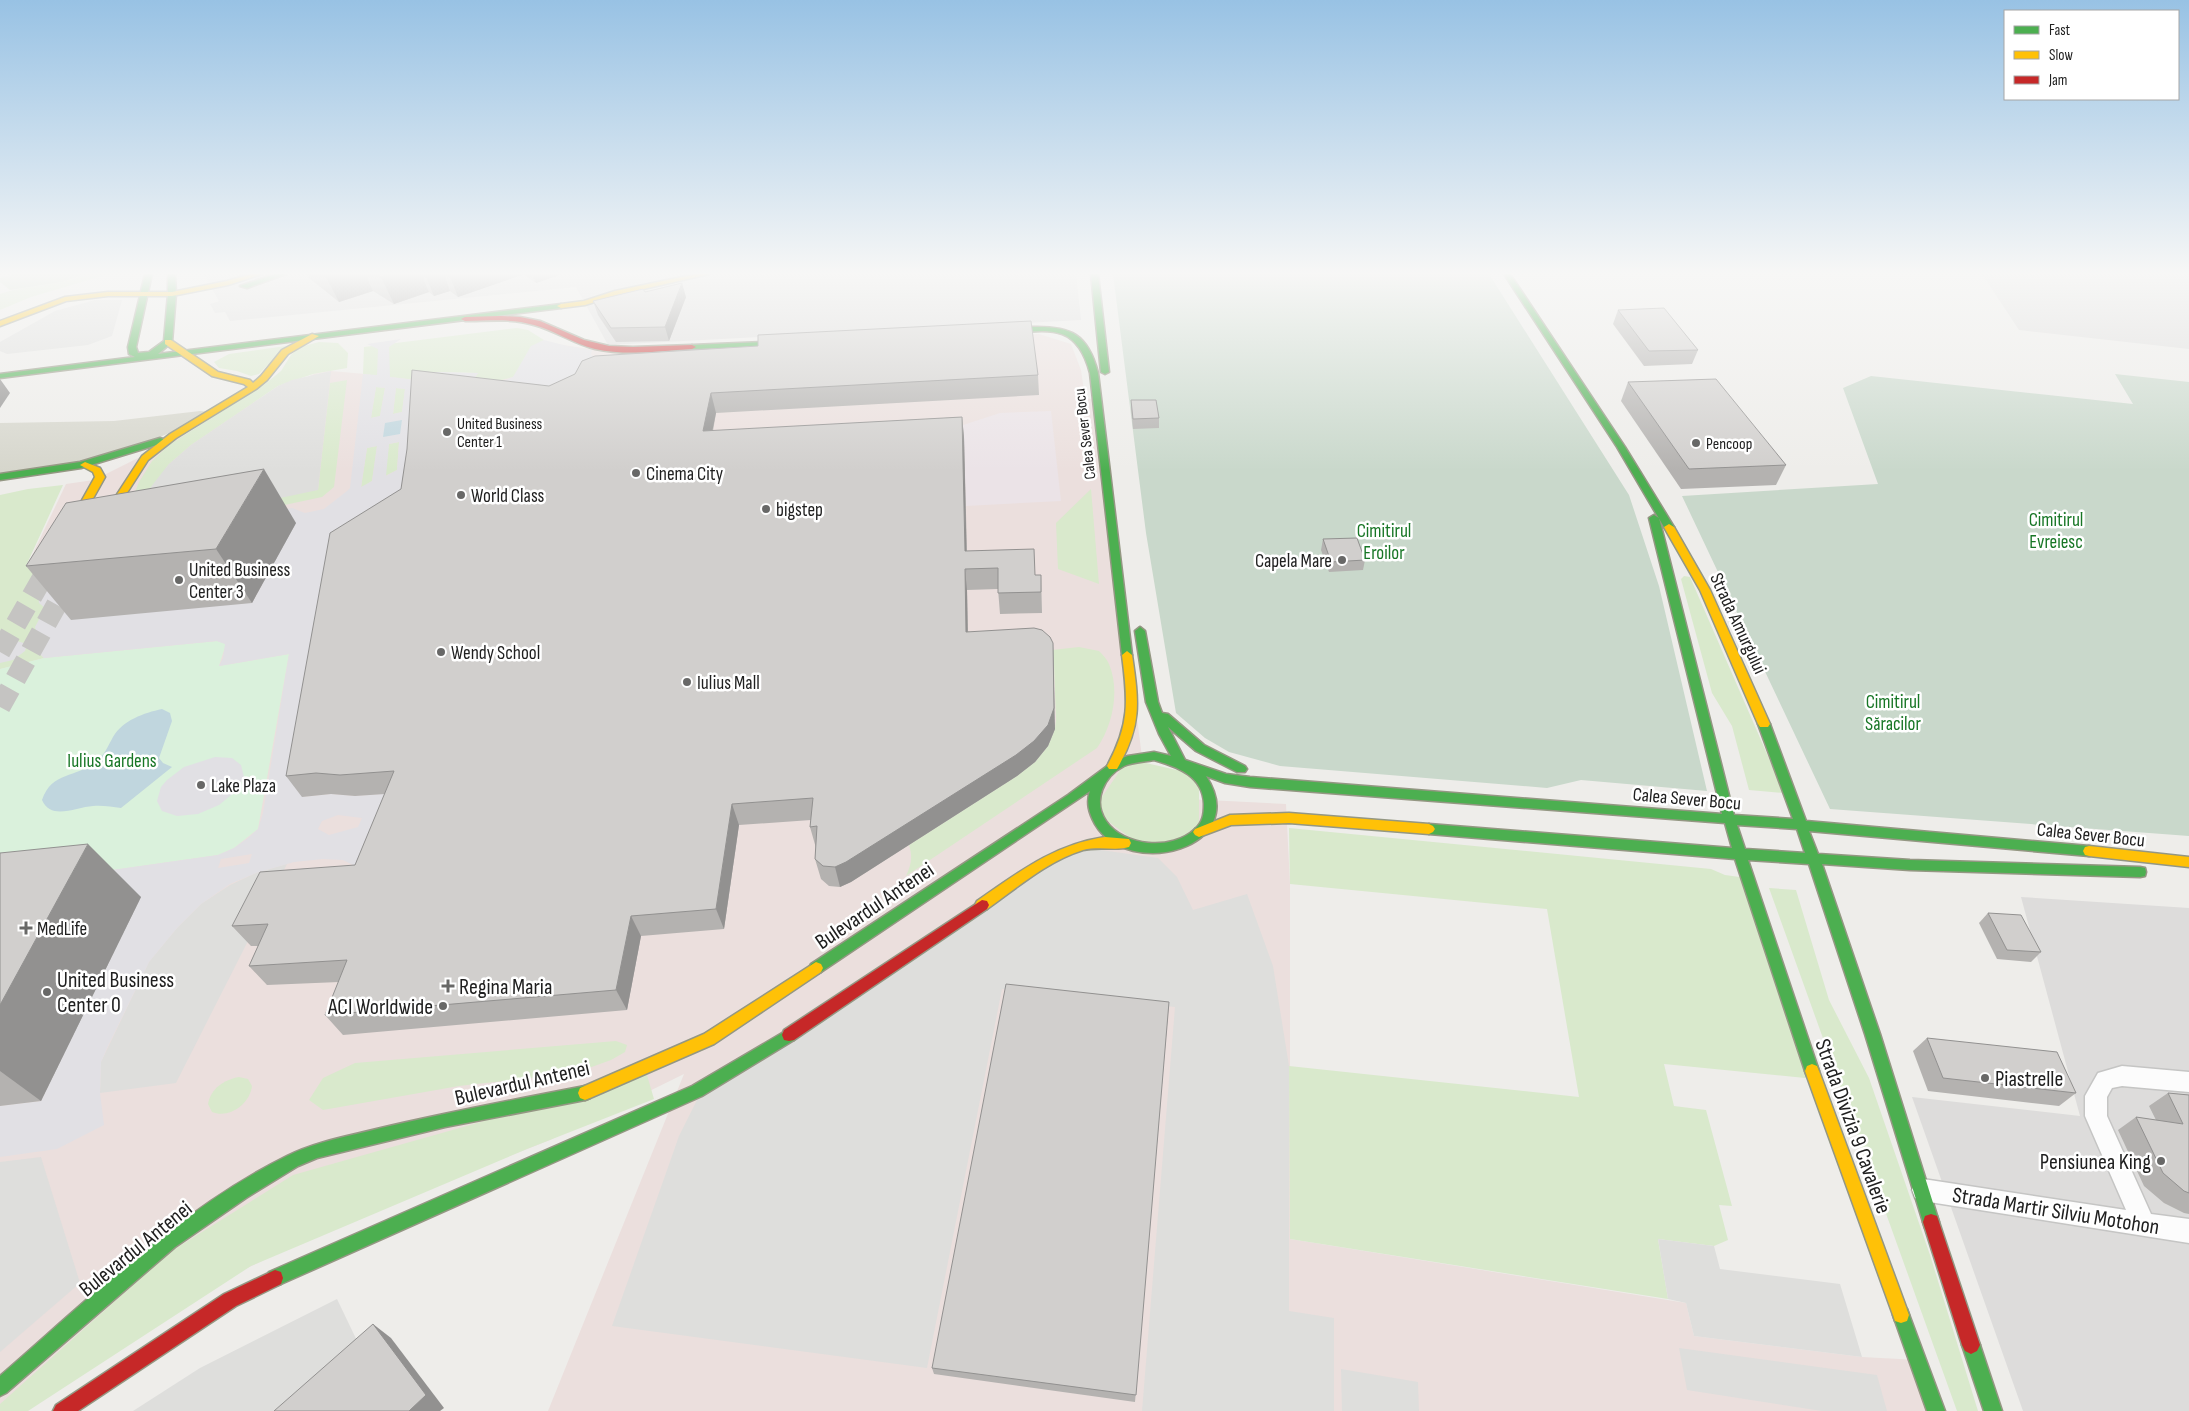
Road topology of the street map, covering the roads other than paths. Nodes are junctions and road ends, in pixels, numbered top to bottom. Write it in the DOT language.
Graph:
graph roads {
  1 [pos="130,340"];
  2 [pos="180,340"];
  3 [pos="249,340"];
  4 [pos="300,340"];
  5 [pos="572,340"];
  6 [pos="1081,340"];
  7 [pos="1093,340"];
  8 [pos="1550,340"];
  9 [pos="168,342"];
  10 [pos="807,342"];
  11 [pos="128,348"];
  12 [pos="181,352"];
  13 [pos="142,358"];
  14 [pos="35,360"];
  15 [pos="0,365"];
  16 [pos="0,376"];
  17 [pos="253,387"];
  18 [pos="173,436"];
  19 [pos="1620,447"];
  20 [pos="85,465"];
  21 [pos="0,477"];
  22 [pos="1119,486"];
  23 [pos="68,534"];
  24 [pos="96,535"];
  25 [pos="1139,623"];
  26 [pos="1152,702"];
  27 [pos="1182,763"];
  28 [pos="1109,769"];
  29 [pos="1281,785"];
  30 [pos="1729,819"];
  31 [pos="1802,825"];
  32 [pos="1197,834"];
  33 [pos="1130,845"];
  34 [pos="1739,854"];
  35 [pos="1813,859"];
  36 [pos="2189,862"];
  37 [pos="2150,873"];
  38 [pos="2189,1082"];
  39 [pos="1923,1190"];
  40 [pos="2143,1223"];
  41 [pos="2189,1231"];
  42 [pos="0,1387"];
  43 [pos="62,1411"];
  44 [pos="1936,1411"];
  45 [pos="1993,1411"];
  1 -- 11 [label="main road"];
  2 -- 9 [label="main road"];
  3 -- 12 [label="main road"];
  4 -- 17 [label="main road"];
  5 -- 10 [label="main road"];
  6 -- 28 [label="main road, Calea Sever Bocu"];
  7 -- 22 [label="main road, Calea Sever Bocu"];
  8 -- 19 [label="main road, Strada Amurgului"];
  9 -- 11 [label="main road"];
  9 -- 12 [label="main road"];
  9 -- 13 [label="main road"];
  11 -- 13 [label="main road"];
  12 -- 13 [label="main road"];
  12 -- 17 [label="main road"];
  13 -- 16 [label="main road"];
  14 -- 15 [label="main road"];
  17 -- 18 [label="main road"];
  18 -- 20 [label="main road"];
  18 -- 24 [label="main road"];
  19 -- 30 [label="main road, Strada Amurgului"];
  19 -- 31 [label="main road, Strada Amurgului"];
  20 -- 21 [label="main road"];
  20 -- 23 [label="main road"];
  25 -- 26 [label="main road"];
  26 -- 27 [label="main road"];
  26 -- 29 [label="main road"];
  27 -- 28 [label="main road"];
  27 -- 29 [label="main road, Calea Sever Bocu"];
  27 -- 32 [label="main road"];
  28 -- 33 [label="main road"];
  28 -- 42 [label="main road, Bulevardul Antenei"];
  29 -- 30 [label="main road, Calea Sever Bocu"];
  30 -- 31 [label="main road, Calea Sever Bocu"];
  30 -- 34 [label="main road, Strada Divizia 9 Cavalerie"];
  31 -- 35 [label="main road, Strada Amurgului"];
  31 -- 36 [label="main road, Calea Sever Bocu"];
  32 -- 33 [label="main road"];
  32 -- 34 [label="main road, Calea Sever Bocu"];
  33 -- 43 [label="main road"];
  34 -- 35 [label="main road, Calea Sever Bocu"];
  34 -- 44 [label="main road, Strada Divizia 9 Cavalerie"];
  35 -- 37 [label="main road, Calea Sever Bocu"];
  35 -- 39 [label="main road"];
  38 -- 40 [label="street"];
  39 -- 40 [label="street, Strada Martir Silviu Motohon"];
  39 -- 45 [label="main road"];
  40 -- 41 [label="street, Strada Martir Silviu Motohon"];
}
